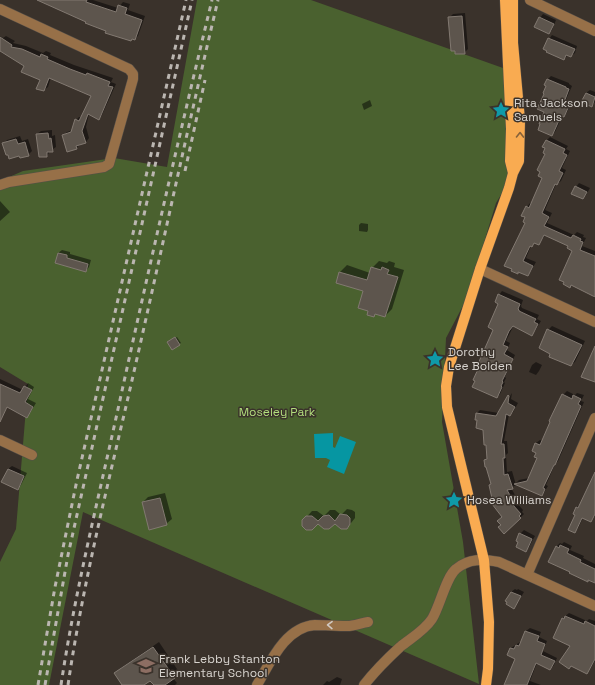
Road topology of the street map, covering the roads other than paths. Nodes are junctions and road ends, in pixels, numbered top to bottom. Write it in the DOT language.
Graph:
graph roads {
  1 [pos="505,0"];
  2 [pos="513,0"];
  3 [pos="530,0"];
  4 [pos="0,9"];
  5 [pos="595,31"];
  6 [pos="513,173"];
  7 [pos="0,184"];
  8 [pos="480,269"];
  9 [pos="595,322"];
  10 [pos="595,418"];
  11 [pos="0,440"];
  12 [pos="32,455"];
  13 [pos="484,560"];
  14 [pos="527,574"];
  15 [pos="595,606"];
  16 [pos="368,622"];
  17 [pos="257,685"];
  18 [pos="364,685"];
  19 [pos="486,685"];
  1 -- 6 [label="main road"];
  6 -- 2 [label="main road, one-way"];
  3 -- 5 [label="street"];
  4 -- 7 [label="street"];
  6 -- 8 [label="main road"];
  8 -- 9 [label="street"];
  8 -- 13 [label="main road"];
  10 -- 14 [label="street"];
  11 -- 12 [label="street"];
  13 -- 14 [label="street"];
  13 -- 18 [label="street"];
  13 -- 19 [label="main road"];
  14 -- 15 [label="street"];
  16 -- 17 [label="street, one-way"];
}
